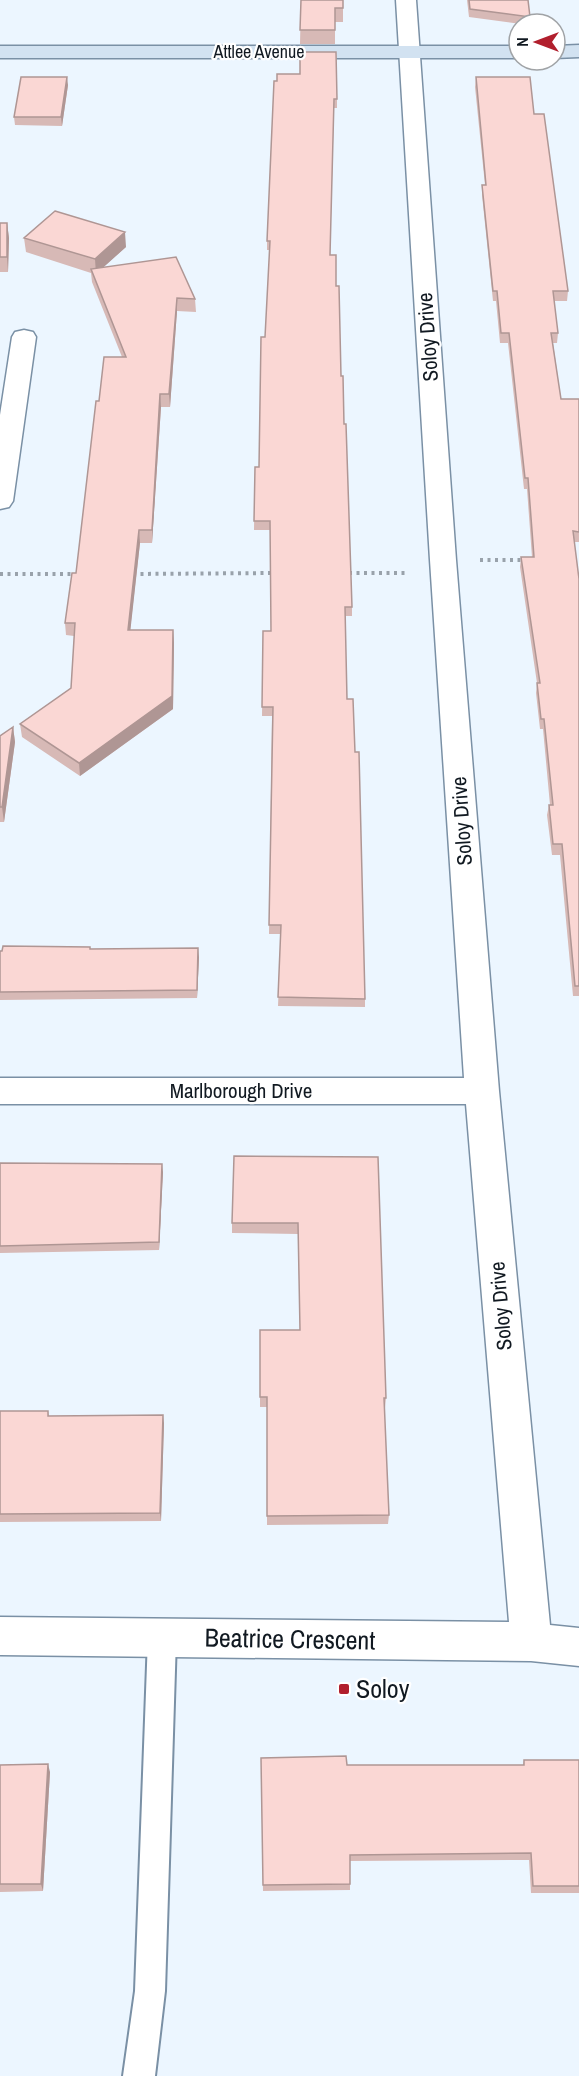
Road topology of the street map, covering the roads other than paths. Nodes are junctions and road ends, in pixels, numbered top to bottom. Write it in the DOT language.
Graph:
graph roads {
  1 [pos="406,0"];
  2 [pos="0,52"];
  3 [pos="409,52"];
  4 [pos="507,52"];
  5 [pos="24,337"];
  6 [pos="0,497"];
  7 [pos="0,1091"];
  8 [pos="482,1091"];
  9 [pos="0,1636"];
  10 [pos="162,1638"];
  11 [pos="531,1642"];
  12 [pos="579,1647"];
  13 [pos="139,2076"];
  1 -- 3 [label="street, Soloy Drive"];
  2 -- 3 [label="street, Attlee Avenue"];
  3 -- 4 [label="street, Attlee Avenue"];
  3 -- 8 [label="street, Soloy Drive"];
  5 -- 6 [label="street"];
  7 -- 8 [label="street, Marlborough Drive"];
  8 -- 11 [label="street, Soloy Drive"];
  9 -- 10 [label="street, Beatrice Crescent"];
  10 -- 11 [label="street, Beatrice Crescent"];
  10 -- 13 [label="lane"];
  11 -- 12 [label="street, Beatrice Crescent"];
}
